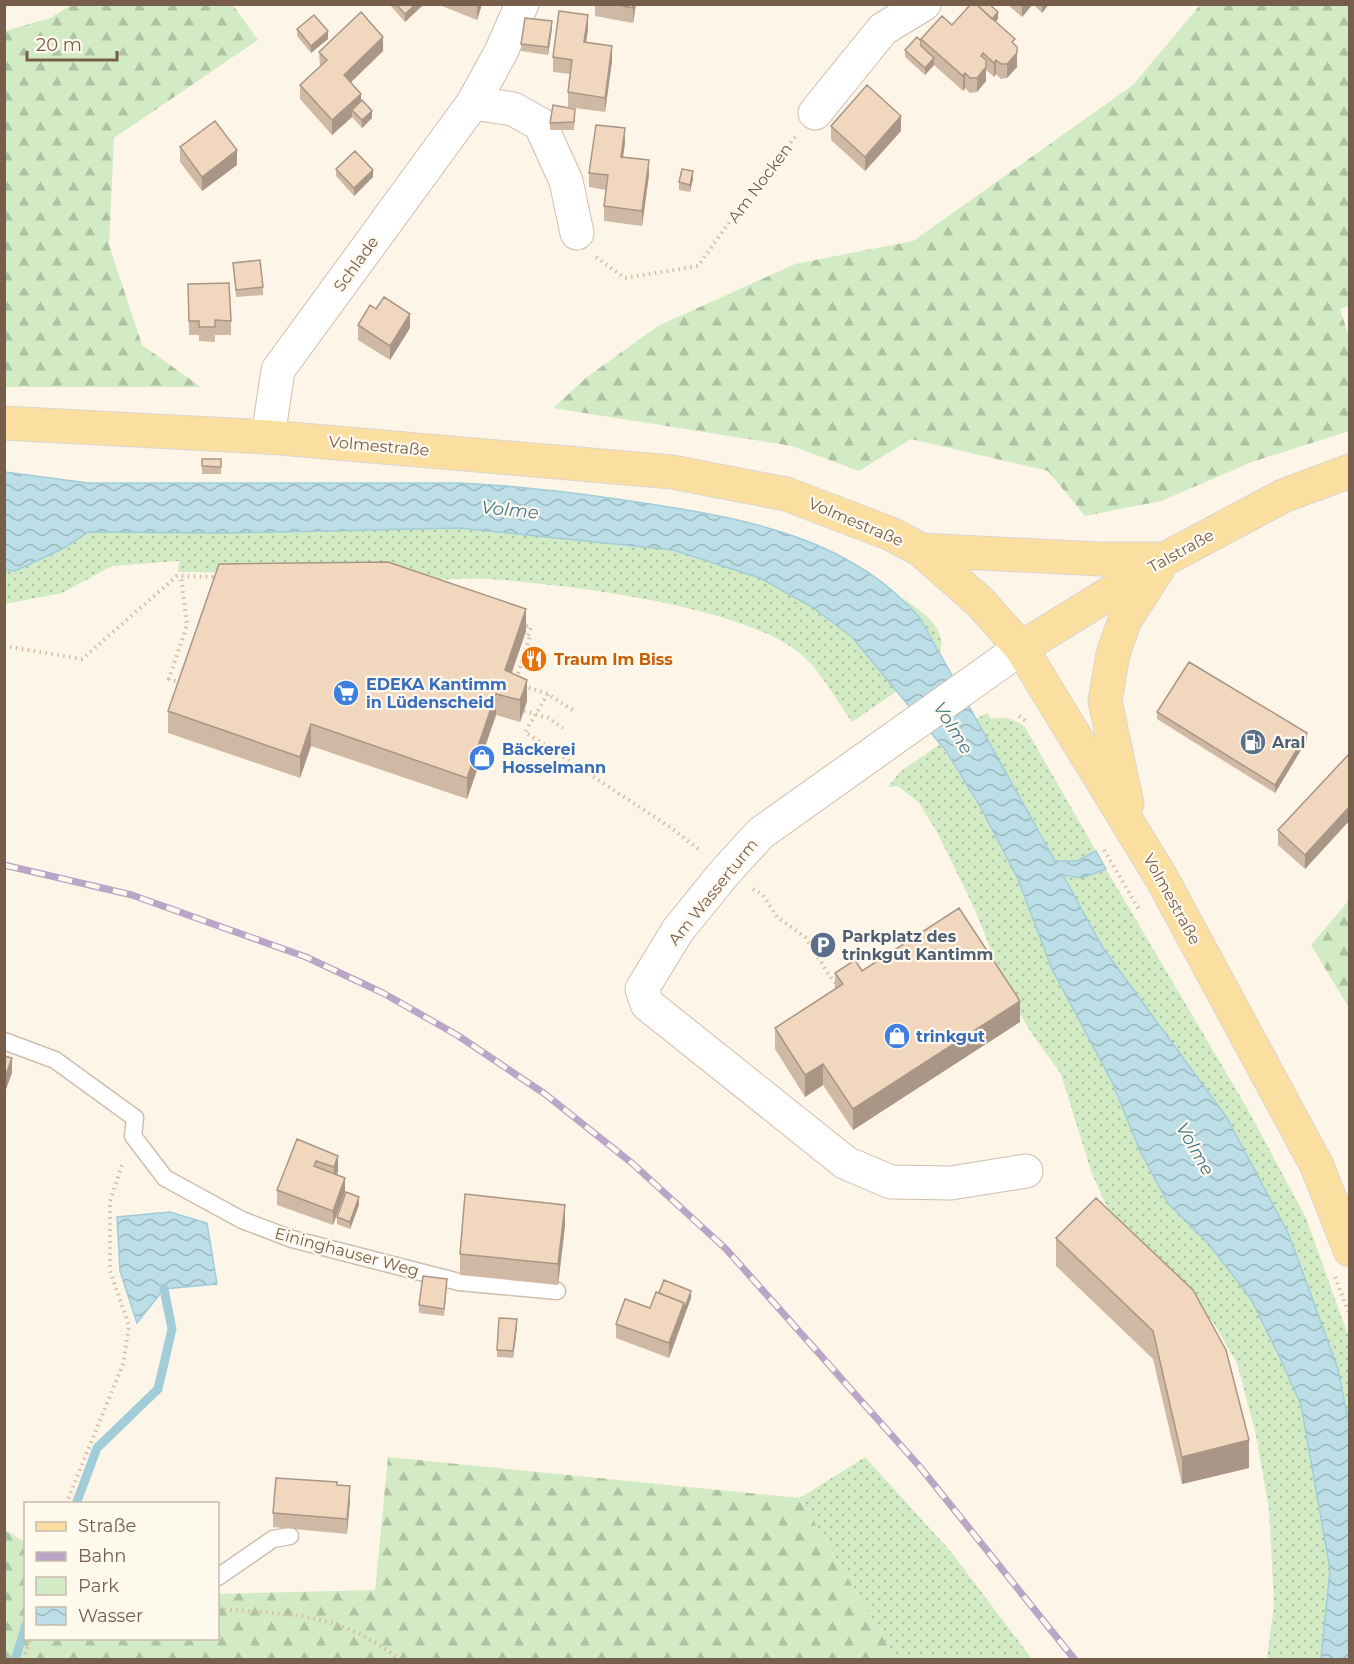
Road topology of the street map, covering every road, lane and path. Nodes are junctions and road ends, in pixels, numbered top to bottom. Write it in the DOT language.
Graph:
graph roads {
  1 [pos="522,4"];
  2 [pos="924,4"];
  3 [pos="473,103"];
  4 [pos="815,113"];
  5 [pos="577,233"];
  6 [pos="4,423"];
  7 [pos="268,437"];
  8 [pos="1350,471"];
  9 [pos="921,550"];
  10 [pos="1165,559"];
  11 [pos="179,576"];
  12 [pos="220,577"];
  13 [pos="520,624"];
  14 [pos="4,646"];
  15 [pos="1021,648"];
  16 [pos="184,684"];
  17 [pos="548,694"];
  18 [pos="524,711"];
  19 [pos="574,711"];
  20 [pos="535,714"];
  21 [pos="563,728"];
  22 [pos="1132,829"];
  23 [pos="726,871"];
  24 [pos="1350,972"];
  25 [pos="1350,979"];
  26 [pos="844,988"];
  27 [pos="4,1041"];
  28 [pos="133,1136"];
  29 [pos="1026,1171"];
  30 [pos="1350,1250"];
  31 [pos="557,1291"];
  32 [pos="66,1502"];
  33 [pos="290,1536"];
  34 [pos="219,1576"];
  35 [pos="219,1610"];
  36 [pos="29,1640"];
  37 [pos="24,1659"];
  38 [pos="400,1659"];
  1 -- 3 [label="street, Schlade"];
  2 -- 4 [label="street"];
  3 -- 5 [label="street"];
  3 -- 7 [label="street, Schlade"];
  4 -- 5 [label="path, Am Nocken"];
  6 -- 7 [label="main road, Volmestraße"];
  7 -- 9 [label="main road, Volmestraße"];
  8 -- 10 [label="main road, Talstraße"];
  9 -- 10 [label="main road"];
  9 -- 15 [label="main road, Volmestraße"];
  10 -- 15 [label="main road, Talstraße"];
  10 -- 22 [label="main road"];
  11 -- 12 [label="path"];
  11 -- 14 [label="path"];
  11 -- 16 [label="path"];
  13 -- 17 [label="path"];
  15 -- 22 [label="main road, Volmestraße"];
  15 -- 23 [label="street, Am Wasserturm"];
  17 -- 19 [label="path"];
  17 -- 20 [label="path"];
  18 -- 20 [label="path"];
  20 -- 21 [label="path"];
  20 -- 23 [label="path"];
  22 -- 30 [label="main road, Volmestraße"];
  23 -- 26 [label="path"];
  23 -- 29 [label="street, Am Wasserturm"];
  24 -- 25 [label="path"];
  27 -- 28 [label="lane, Eininghauser Weg"];
  28 -- 31 [label="lane, Eininghauser Weg"];
  28 -- 32 [label="path"];
  33 -- 34 [label="lane"];
  35 -- 38 [label="path"];
  36 -- 37 [label="path"];
}
